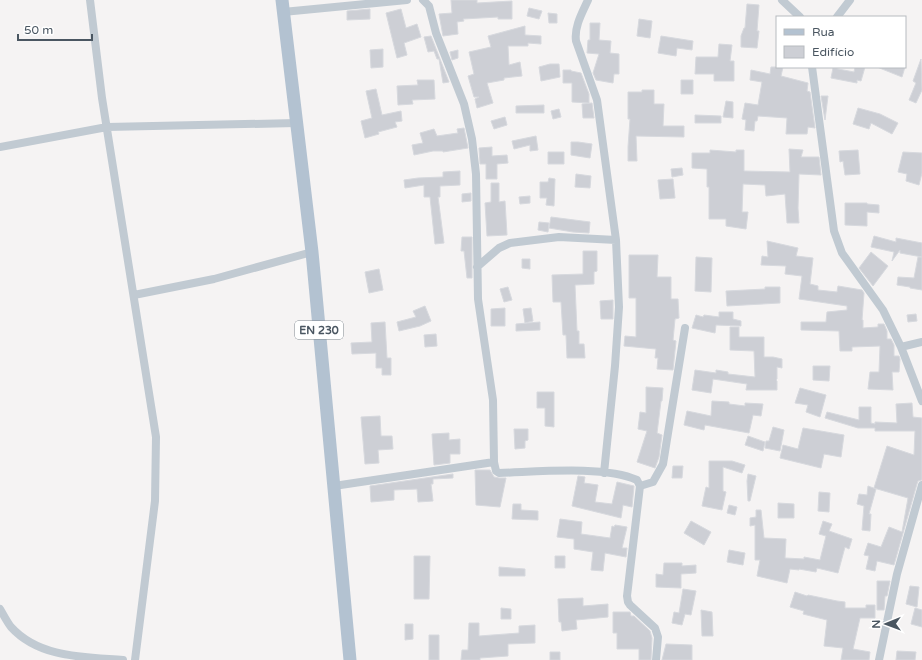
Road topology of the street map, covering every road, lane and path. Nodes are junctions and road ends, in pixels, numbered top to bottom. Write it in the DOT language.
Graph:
graph roads {
  1 [pos="90,0"];
  2 [pos="407,0"];
  3 [pos="423,0"];
  4 [pos="588,0"];
  5 [pos="782,0"];
  6 [pos="850,0"];
  7 [pos="283,6"];
  8 [pos="799,16"];
  9 [pos="838,16"];
  10 [pos="812,68"];
  11 [pos="296,123"];
  12 [pos="107,127"];
  13 [pos="0,147"];
  14 [pos="616,240"];
  15 [pos="312,252"];
  16 [pos="477,267"];
  17 [pos="134,295"];
  18 [pos="685,328"];
  19 [pos="922,339"];
  20 [pos="901,347"];
  21 [pos="922,402"];
  22 [pos="494,462"];
  23 [pos="604,473"];
  24 [pos="922,485"];
  25 [pos="334,486"];
  26 [pos="640,486"];
  27 [pos="0,609"];
  28 [pos="123,660"];
  29 [pos="135,660"];
  30 [pos="350,660"];
  31 [pos="656,660"];
  32 [pos="879,660"];
  1 -- 12 [label="street"];
  2 -- 7 [label="street"];
  3 -- 16 [label="street"];
  4 -- 14 [label="street"];
  5 -- 8 [label="street"];
  6 -- 9 [label="street"];
  7 -- 11 [label="main road, EN 230"];
  10 -- 20 [label="street"];
  11 -- 12 [label="street"];
  11 -- 15 [label="main road, EN 230"];
  12 -- 13 [label="street"];
  12 -- 17 [label="street"];
  14 -- 16 [label="street"];
  14 -- 23 [label="street"];
  15 -- 17 [label="street"];
  15 -- 25 [label="main road, EN 230"];
  16 -- 22 [label="street"];
  17 -- 29 [label="street"];
  18 -- 26 [label="street"];
  19 -- 20 [label="street"];
  20 -- 21 [label="street"];
  22 -- 23 [label="street"];
  22 -- 25 [label="street"];
  23 -- 26 [label="street"];
  24 -- 32 [label="street"];
  25 -- 30 [label="main road, EN 230"];
  26 -- 31 [label="street"];
  27 -- 28 [label="street"];
}
